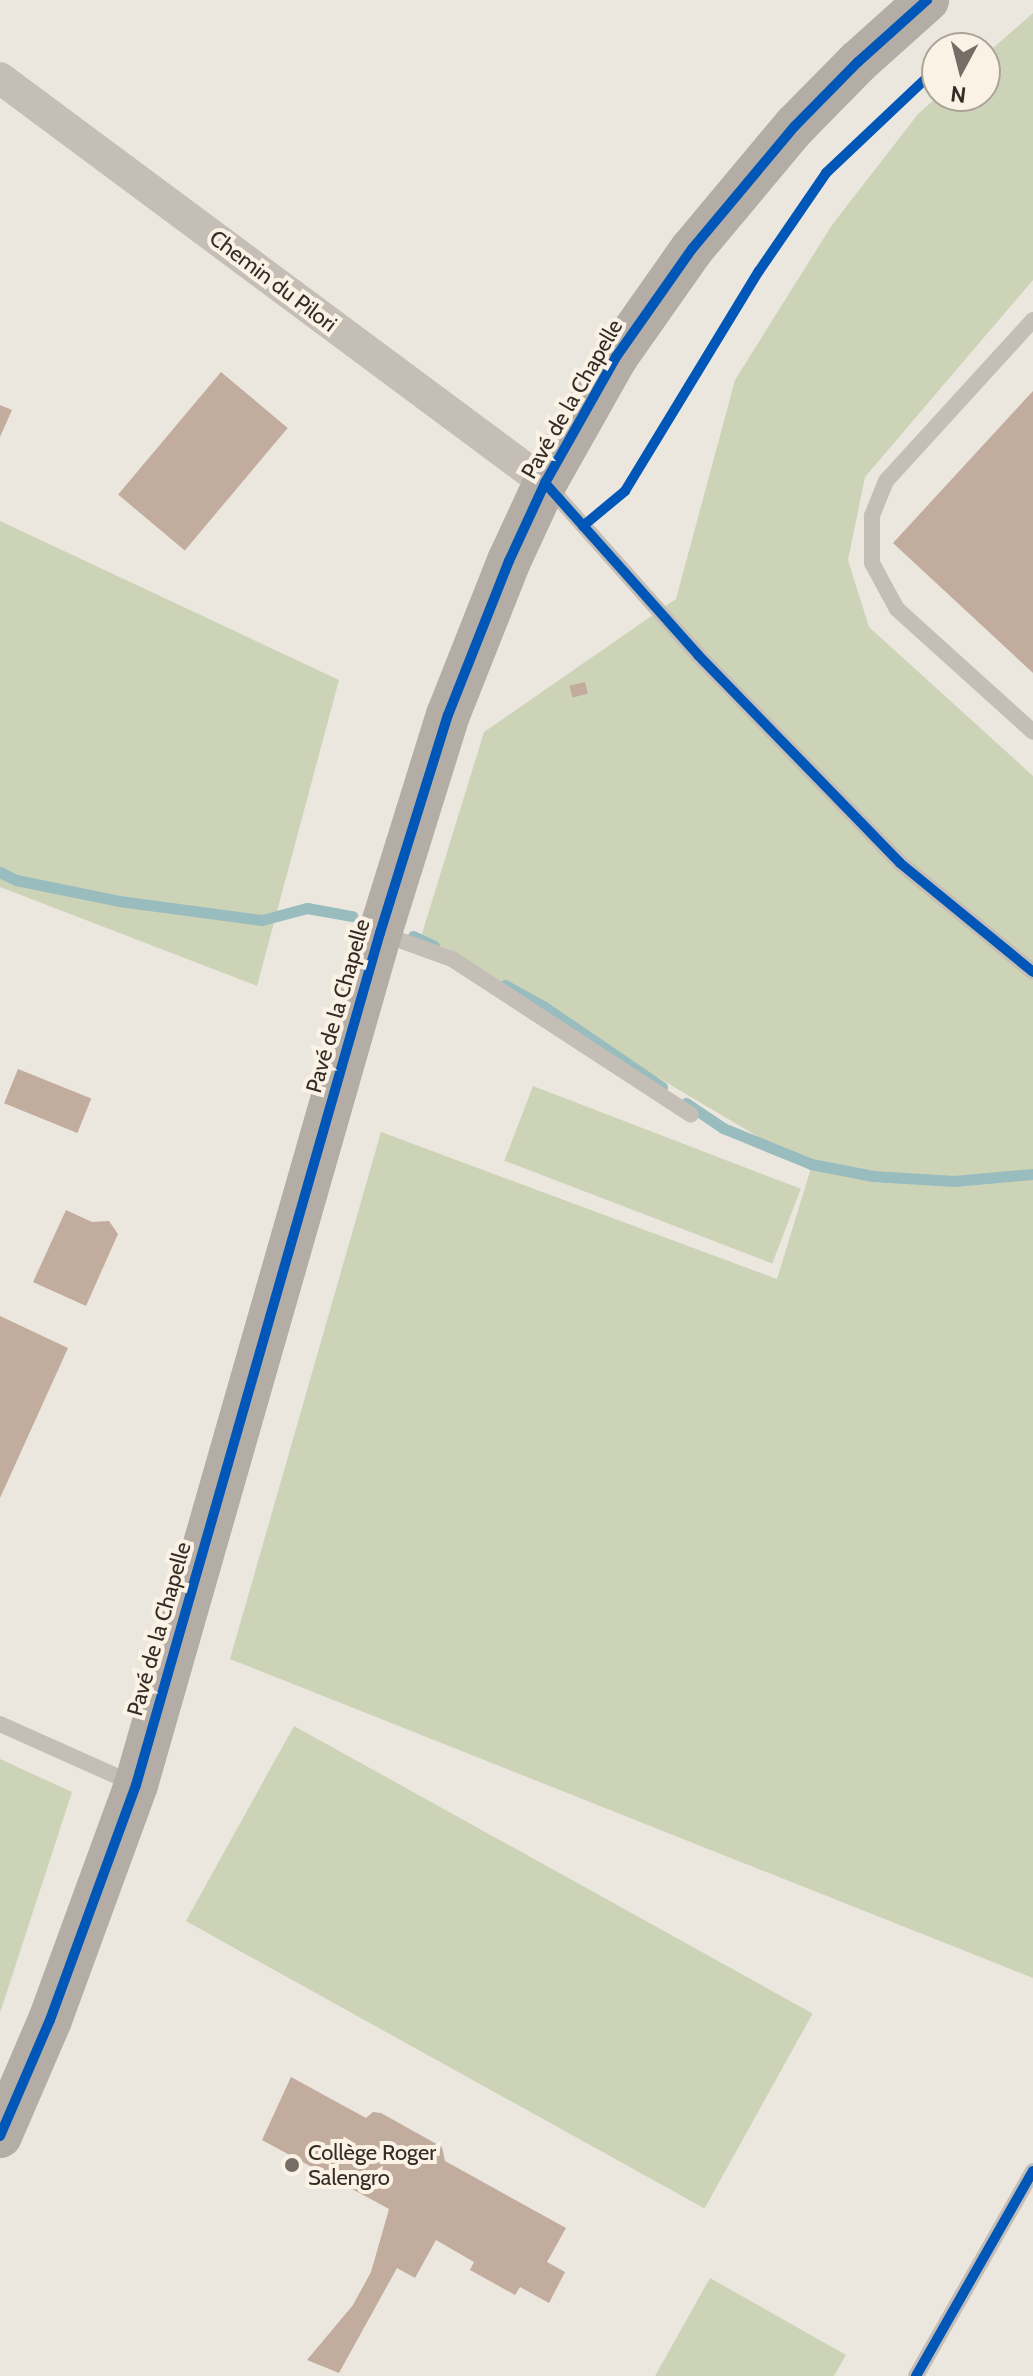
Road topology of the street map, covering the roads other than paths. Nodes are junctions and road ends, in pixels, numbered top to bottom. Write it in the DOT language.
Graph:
graph roads {
  1 [pos="927,0"];
  2 [pos="0,78"];
  3 [pos="1033,320"];
  4 [pos="545,483"];
  5 [pos="1033,732"];
  6 [pos="380,933"];
  7 [pos="1033,972"];
  8 [pos="691,1115"];
  9 [pos="0,1724"];
  10 [pos="136,1785"];
  11 [pos="0,2136"];
  12 [pos="1033,2171"];
  13 [pos="916,2376"];
  1 -- 4 [label="main road, Pavé de la Chapelle"];
  2 -- 4 [label="street, Chemin du Pilori"];
  3 -- 5 [label="lane"];
  4 -- 6 [label="main road, Pavé de la Chapelle"];
  4 -- 7 [label="lane"];
  6 -- 8 [label="lane"];
  6 -- 10 [label="main road, Pavé de la Chapelle"];
  9 -- 10 [label="lane"];
  10 -- 11 [label="main road, Pavé de la Chapelle"];
  12 -- 13 [label="lane"];
}
